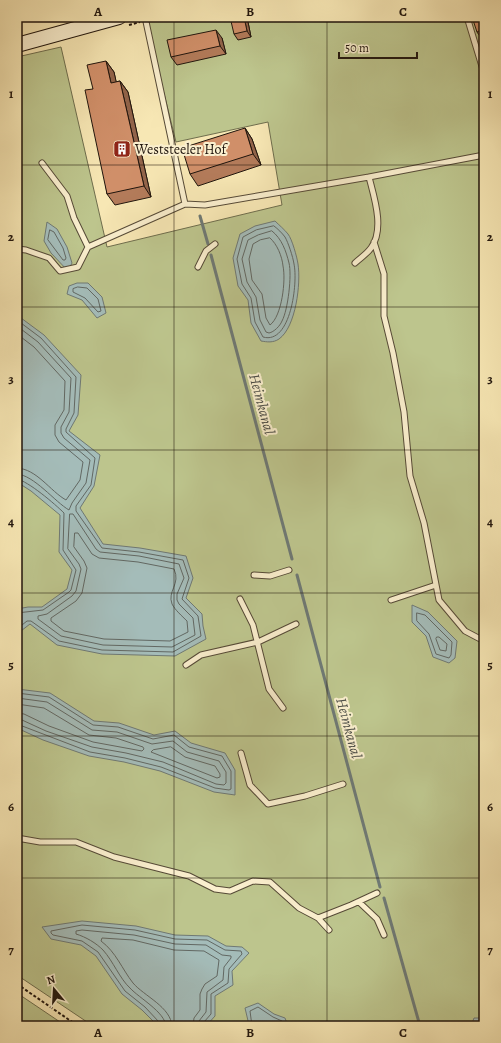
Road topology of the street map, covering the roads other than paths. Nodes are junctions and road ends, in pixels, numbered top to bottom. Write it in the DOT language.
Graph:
graph roads {
  1 [pos="119,17"];
  2 [pos="145,17"];
  3 [pos="467,17"];
  4 [pos="17,45"];
  5 [pos="484,73"];
  6 [pos="484,154"];
  7 [pos="42,163"];
  8 [pos="369,177"];
  9 [pos="185,204"];
  10 [pos="374,242"];
  11 [pos="215,244"];
  12 [pos="88,247"];
  13 [pos="17,249"];
  14 [pos="355,263"];
  15 [pos="198,267"];
  16 [pos="290,570"];
  17 [pos="254,575"];
  18 [pos="436,586"];
  19 [pos="240,600"];
  20 [pos="391,600"];
  21 [pos="296,624"];
  22 [pos="484,641"];
  23 [pos="258,642"];
  24 [pos="186,665"];
  25 [pos="283,708"];
  26 [pos="241,753"];
  27 [pos="343,784"];
  28 [pos="17,838"];
  29 [pos="376,894"];
  30 [pos="359,902"];
  31 [pos="318,918"];
  32 [pos="329,930"];
  33 [pos="384,935"];
  1 -- 4 [label="street"];
  2 -- 9 [label="lane"];
  3 -- 5 [label="lane"];
  6 -- 8 [label="lane"];
  7 -- 12 [label="lane"];
  8 -- 9 [label="lane"];
  8 -- 10 [label="lane"];
  9 -- 12 [label="lane"];
  10 -- 14 [label="lane"];
  10 -- 18 [label="lane"];
  11 -- 15 [label="lane"];
  12 -- 13 [label="lane"];
  16 -- 17 [label="lane"];
  18 -- 20 [label="lane"];
  18 -- 22 [label="lane"];
  19 -- 23 [label="lane"];
  21 -- 23 [label="lane"];
  23 -- 24 [label="lane"];
  23 -- 25 [label="lane"];
  26 -- 27 [label="lane"];
  28 -- 31 [label="lane"];
  29 -- 30 [label="lane"];
  30 -- 31 [label="lane"];
  30 -- 33 [label="lane"];
  31 -- 32 [label="lane"];
}
